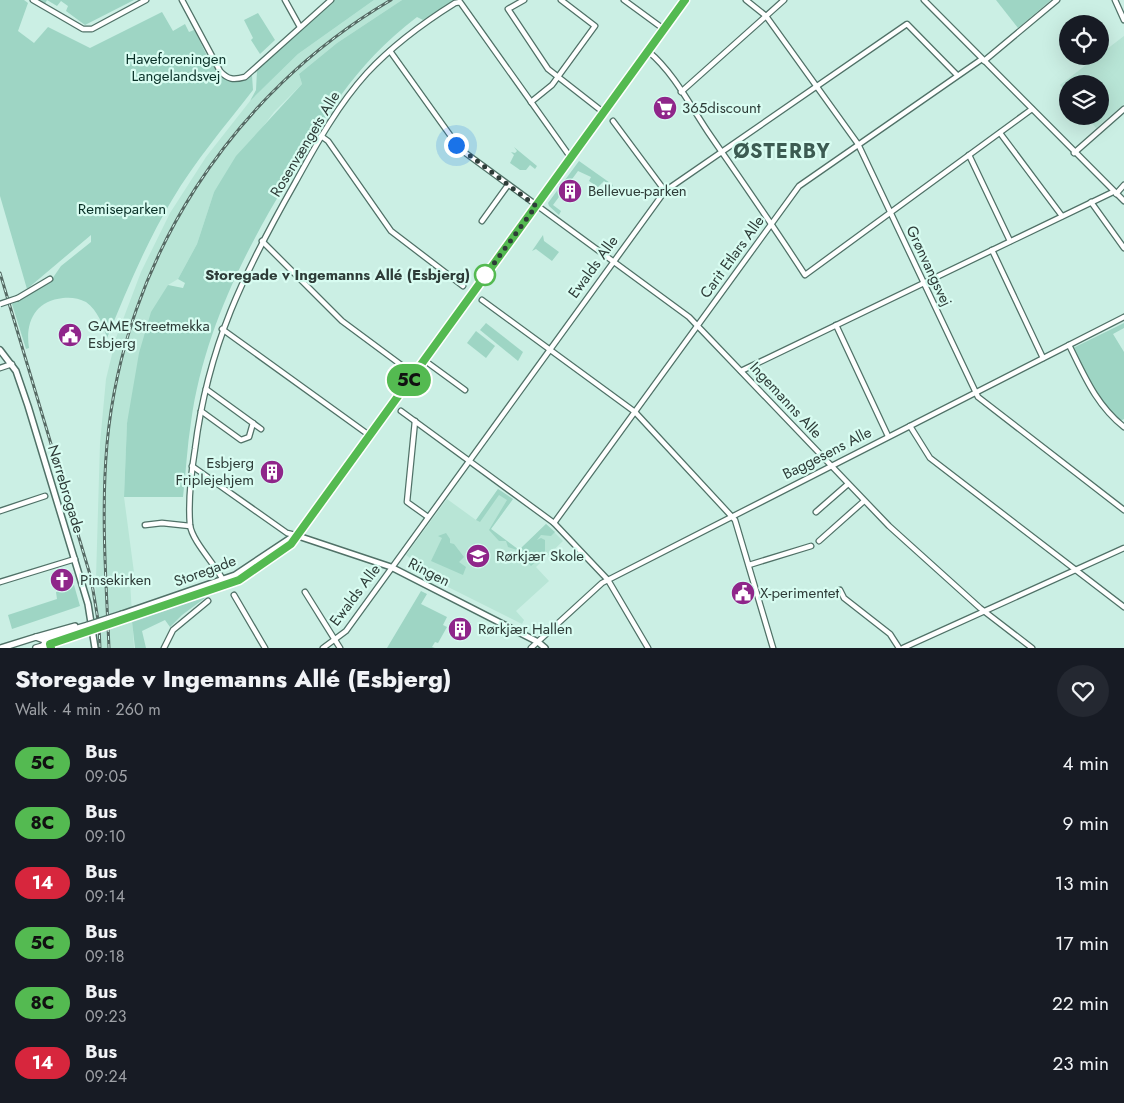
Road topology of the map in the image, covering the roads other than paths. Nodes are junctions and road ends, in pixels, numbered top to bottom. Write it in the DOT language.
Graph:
graph roads {
  1 [pos="33,0"];
  2 [pos="146,0"];
  3 [pos="182,0"];
  4 [pos="285,0"];
  5 [pos="331,0"];
  6 [pos="524,0"];
  7 [pos="561,0"];
  8 [pos="624,0"];
  9 [pos="685,0"];
  10 [pos="746,0"];
  11 [pos="784,0"];
  12 [pos="924,0"];
  13 [pos="1057,0"];
  14 [pos="1115,0"];
  15 [pos="766,16"];
  16 [pos="1124,20"];
  17 [pos="300,27"];
  18 [pos="665,30"];
  19 [pos="390,51"];
  20 [pos="649,52"];
  21 [pos="983,60"];
  22 [pos="956,75"];
  23 [pos="558,78"];
  24 [pos="816,86"];
  25 [pos="681,92"];
  26 [pos="531,102"];
  27 [pos="1124,109"];
  28 [pos="1032,110"];
  29 [pos="603,112"];
  30 [pos="613,121"];
  31 [pos="1000,133"];
  32 [pos="322,136"];
  33 [pos="858,144"];
  34 [pos="722,152"];
  35 [pos="1074,152"];
  36 [pos="969,155"];
  37 [pos="571,158"];
  38 [pos="1124,185"];
  39 [pos="508,186"];
  40 [pos="665,191"];
  41 [pos="1114,193"];
  42 [pos="1091,202"];
  43 [pos="1124,202"];
  44 [pos="536,206"];
  45 [pos="891,212"];
  46 [pos="1062,216"];
  47 [pos="482,221"];
  48 [pos="771,223"];
  49 [pos="262,241"];
  50 [pos="1010,241"];
  51 [pos="1124,248"];
  52 [pos="992,250"];
  53 [pos="612,262"];
  54 [pos="50,279"];
  55 [pos="924,283"];
  56 [pos="463,286"];
  57 [pos="482,300"];
  58 [pos="0,304"];
  59 [pos="1124,317"];
  60 [pos="698,325"];
  61 [pos="836,325"];
  62 [pos="222,329"];
  63 [pos="1069,345"];
  64 [pos="0,350"];
  65 [pos="549,350"];
  66 [pos="1043,358"];
  67 [pos="424,360"];
  68 [pos="12,364"];
  69 [pos="404,367"];
  70 [pos="0,368"];
  71 [pos="741,371"];
  72 [pos="206,389"];
  73 [pos="465,390"];
  74 [pos="975,392"];
  75 [pos="201,411"];
  76 [pos="401,411"];
  77 [pos="635,412"];
  78 [pos="415,421"];
  79 [pos="253,423"];
  80 [pos="1123,424"];
  81 [pos="910,426"];
  82 [pos="261,429"];
  83 [pos="369,435"];
  84 [pos="888,436"];
  85 [pos="469,460"];
  86 [pos="192,466"];
  87 [pos="831,466"];
  88 [pos="848,484"];
  89 [pos="45,496"];
  90 [pos="864,501"];
  91 [pos="0,502"];
  92 [pos="1,510"];
  93 [pos="1124,510"];
  94 [pos="816,512"];
  95 [pos="731,516"];
  96 [pos="428,517"];
  97 [pos="554,523"];
  98 [pos="145,524"];
  99 [pos="190,526"];
  100 [pos="295,535"];
  101 [pos="818,541"];
  102 [pos="811,546"];
  103 [pos="1124,548"];
  104 [pos="74,559"];
  105 [pos="749,565"];
  106 [pos="391,567"];
  107 [pos="1076,570"];
  108 [pos="223,580"];
  109 [pos="608,580"];
  110 [pos="0,582"];
  111 [pos="840,590"];
  112 [pos="304,592"];
  113 [pos="234,595"];
  114 [pos="208,601"];
  115 [pos="1124,607"];
  116 [pos="984,612"];
  117 [pos="122,616"];
  118 [pos="88,627"];
  119 [pos="33,638"];
  120 [pos="44,639"];
  121 [pos="336,640"];
  122 [pos="538,642"];
  123 [pos="51,646"];
  124 [pos="1,647"];
  125 [pos="41,647"];
  126 [pos="94,648"];
  127 [pos="164,648"];
  128 [pos="265,648"];
  129 [pos="322,648"];
  130 [pos="340,648"];
  131 [pos="531,648"];
  132 [pos="544,648"];
  133 [pos="648,648"];
  134 [pos="773,648"];
  135 [pos="901,648"];
  136 [pos="1032,648"];
  1 -- 2 [label="street"];
  3 -- 17 [label="street"];
  4 -- 17 [label="street"];
  5 -- 17 [label="street"];
  6 -- 23 [label="street"];
  7 -- 23 [label="street"];
  8 -- 18 [label="street"];
  9 -- 18 [label="street, Storegade"];
  10 -- 15 [label="street, Grønvangsvej"];
  11 -- 15 [label="street"];
  12 -- 21 [label="street"];
  13 -- 21 [label="street, Carit Etlars Alle"];
  14 -- 16 [label="street"];
  15 -- 24 [label="street, Grønvangsvej"];
  15 -- 25 [label="street"];
  18 -- 20 [label="street, Storegade"];
  19 -- 26 [label="street, Rosenvængets Alle"];
  19 -- 32 [label="street, Rosenvængets Alle"];
  19 -- 39 [label="street, Ingemanns Alle"];
  20 -- 25 [label="street"];
  20 -- 29 [label="street, Storegade"];
  21 -- 22 [label="street, Carit Etlars Alle"];
  21 -- 28 [label="street"];
  22 -- 24 [label="street, Ewalds Alle"];
  22 -- 33 [label="street, Carit Etlars Alle"];
  23 -- 26 [label="street"];
  23 -- 29 [label="street"];
  24 -- 33 [label="street, Grønvangsvej"];
  24 -- 34 [label="street, Ewalds Alle"];
  25 -- 34 [label="street"];
  26 -- 37 [label="street, Rosenvængets Alle"];
  27 -- 35 [label="street"];
  28 -- 31 [label="street"];
  28 -- 35 [label="street"];
  29 -- 37 [label="street, Storegade"];
  30 -- 40 [label="street"];
  31 -- 36 [label="street"];
  31 -- 46 [label="street"];
  32 -- 49 [label="street, Rosenvængets Alle"];
  32 -- 56 [label="street"];
  33 -- 45 [label="street, Grønvangsvej"];
  33 -- 48 [label="street, Carit Etlars Alle"];
  34 -- 40 [label="street, Ewalds Alle"];
  34 -- 48 [label="street"];
  35 -- 41 [label="street"];
  36 -- 45 [label="street"];
  36 -- 50 [label="street"];
  37 -- 44 [label="street, Storegade"];
  38 -- 41 [label="street"];
  39 -- 44 [label="street, Ingemanns Alle"];
  39 -- 47 [label="street"];
  40 -- 53 [label="street, Ewalds Alle"];
  41 -- 42 [label="street"];
  41 -- 43 [label="street"];
  42 -- 46 [label="street"];
  42 -- 51 [label="street"];
  44 -- 53 [label="street, Ingemanns Alle"];
  44 -- 67 [label="street, Storegade"];
  45 -- 48 [label="street"];
  45 -- 55 [label="street, Grønvangsvej"];
  46 -- 50 [label="street"];
  48 -- 60 [label="street, Carit Etlars Alle"];
  49 -- 62 [label="street, Rosenvængets Alle"];
  49 -- 69 [label="street"];
  50 -- 52 [label="street"];
  52 -- 55 [label="street"];
  52 -- 66 [label="street"];
  53 -- 60 [label="street, Ingemanns Alle"];
  53 -- 65 [label="street, Ewalds Alle"];
  54 -- 58 [label="street, bridge"];
  55 -- 61 [label="street"];
  55 -- 74 [label="street, Grønvangsvej"];
  57 -- 65 [label="street"];
  59 -- 63 [label="street, Baggesens Alle"];
  60 -- 71 [label="street, Ingemanns Alle"];
  60 -- 77 [label="street, Carit Etlars Alle"];
  61 -- 71 [label="street"];
  61 -- 84 [label="street"];
  62 -- 72 [label="street, Rosenvængets Alle"];
  62 -- 83 [label="street"];
  63 -- 66 [label="street, Baggesens Alle"];
  63 -- 80 [label="street"];
  64 -- 68 [label="street, Nørrebrogade"];
  65 -- 77 [label="street"];
  65 -- 85 [label="street, Ewalds Alle"];
  66 -- 74 [label="street, Baggesens Alle"];
  67 -- 73 [label="street"];
  67 -- 83 [label="street, Storegade"];
  68 -- 70 [label="street"];
  68 -- 104 [label="street, Nørrebrogade"];
  71 -- 87 [label="street, Ingemanns Alle"];
  72 -- 75 [label="street, Rosenvængets Alle"];
  72 -- 79 [label="street"];
  74 -- 81 [label="street, Baggesens Alle"];
  74 -- 93 [label="street, Grønvangsvej"];
  75 -- 79 [label="street"];
  75 -- 86 [label="street, Rosenvængets Alle"];
  76 -- 78 [label="street"];
  77 -- 95 [label="street"];
  77 -- 97 [label="street, Carit Etlars Alle"];
  78 -- 85 [label="street"];
  78 -- 96 [label="street"];
  79 -- 82 [label="street"];
  81 -- 84 [label="street, Baggesens Alle"];
  81 -- 107 [label="street"];
  83 -- 100 [label="street, Storegade"];
  84 -- 87 [label="street, Baggesens Alle"];
  85 -- 96 [label="street, Ewalds Alle"];
  85 -- 97 [label="street"];
  86 -- 99 [label="street, Rosenvængets Alle"];
  86 -- 100 [label="street"];
  87 -- 88 [label="street, Ingemanns Alle"];
  87 -- 95 [label="street, Baggesens Alle"];
  88 -- 90 [label="street, Ingemanns Alle"];
  88 -- 94 [label="street"];
  89 -- 92 [label="street"];
  90 -- 101 [label="street"];
  90 -- 116 [label="street, Ingemanns Alle"];
  91 -- 92 [label="street"];
  95 -- 105 [label="street"];
  95 -- 109 [label="street, Baggesens Alle"];
  96 -- 106 [label="street, Ewalds Alle"];
  97 -- 109 [label="street"];
  98 -- 99 [label="street"];
  99 -- 108 [label="street"];
  100 -- 106 [label="street, Ringen"];
  100 -- 108 [label="street, Storegade"];
  100 -- 117 [label="street, Storegade"];
  102 -- 105 [label="street"];
  103 -- 107 [label="street"];
  104 -- 110 [label="street"];
  104 -- 126 [label="street, Nørrebrogade"];
  105 -- 134 [label="street"];
  106 -- 121 [label="street, Ewalds Alle"];
  106 -- 122 [label="street, Ringen"];
  107 -- 115 [label="street"];
  107 -- 116 [label="street"];
  108 -- 117 [label="street, Storegade"];
  109 -- 122 [label="street, Baggesens Alle"];
  109 -- 133 [label="street"];
  111 -- 135 [label="street"];
  112 -- 121 [label="street"];
  113 -- 128 [label="street"];
  114 -- 127 [label="street"];
  116 -- 135 [label="street"];
  116 -- 136 [label="street, Ingemanns Alle"];
  117 -- 118 [label="street, Storegade, bridge"];
  118 -- 119 [label="street, Storegade"];
  118 -- 120 [label="street, Storegade"];
  118 -- 123 [label="street, Storegade"];
  119 -- 120 [label="main road"];
  119 -- 124 [label="main road"];
  120 -- 123 [label="main road"];
  120 -- 125 [label="street"];
  121 -- 129 [label="street, Ewalds Alle"];
  121 -- 130 [label="street"];
  122 -- 131 [label="street, Baggesens Alle"];
  122 -- 132 [label="street, Ringen"];
  123 -- 125 [label="street, Storegade"];
}
